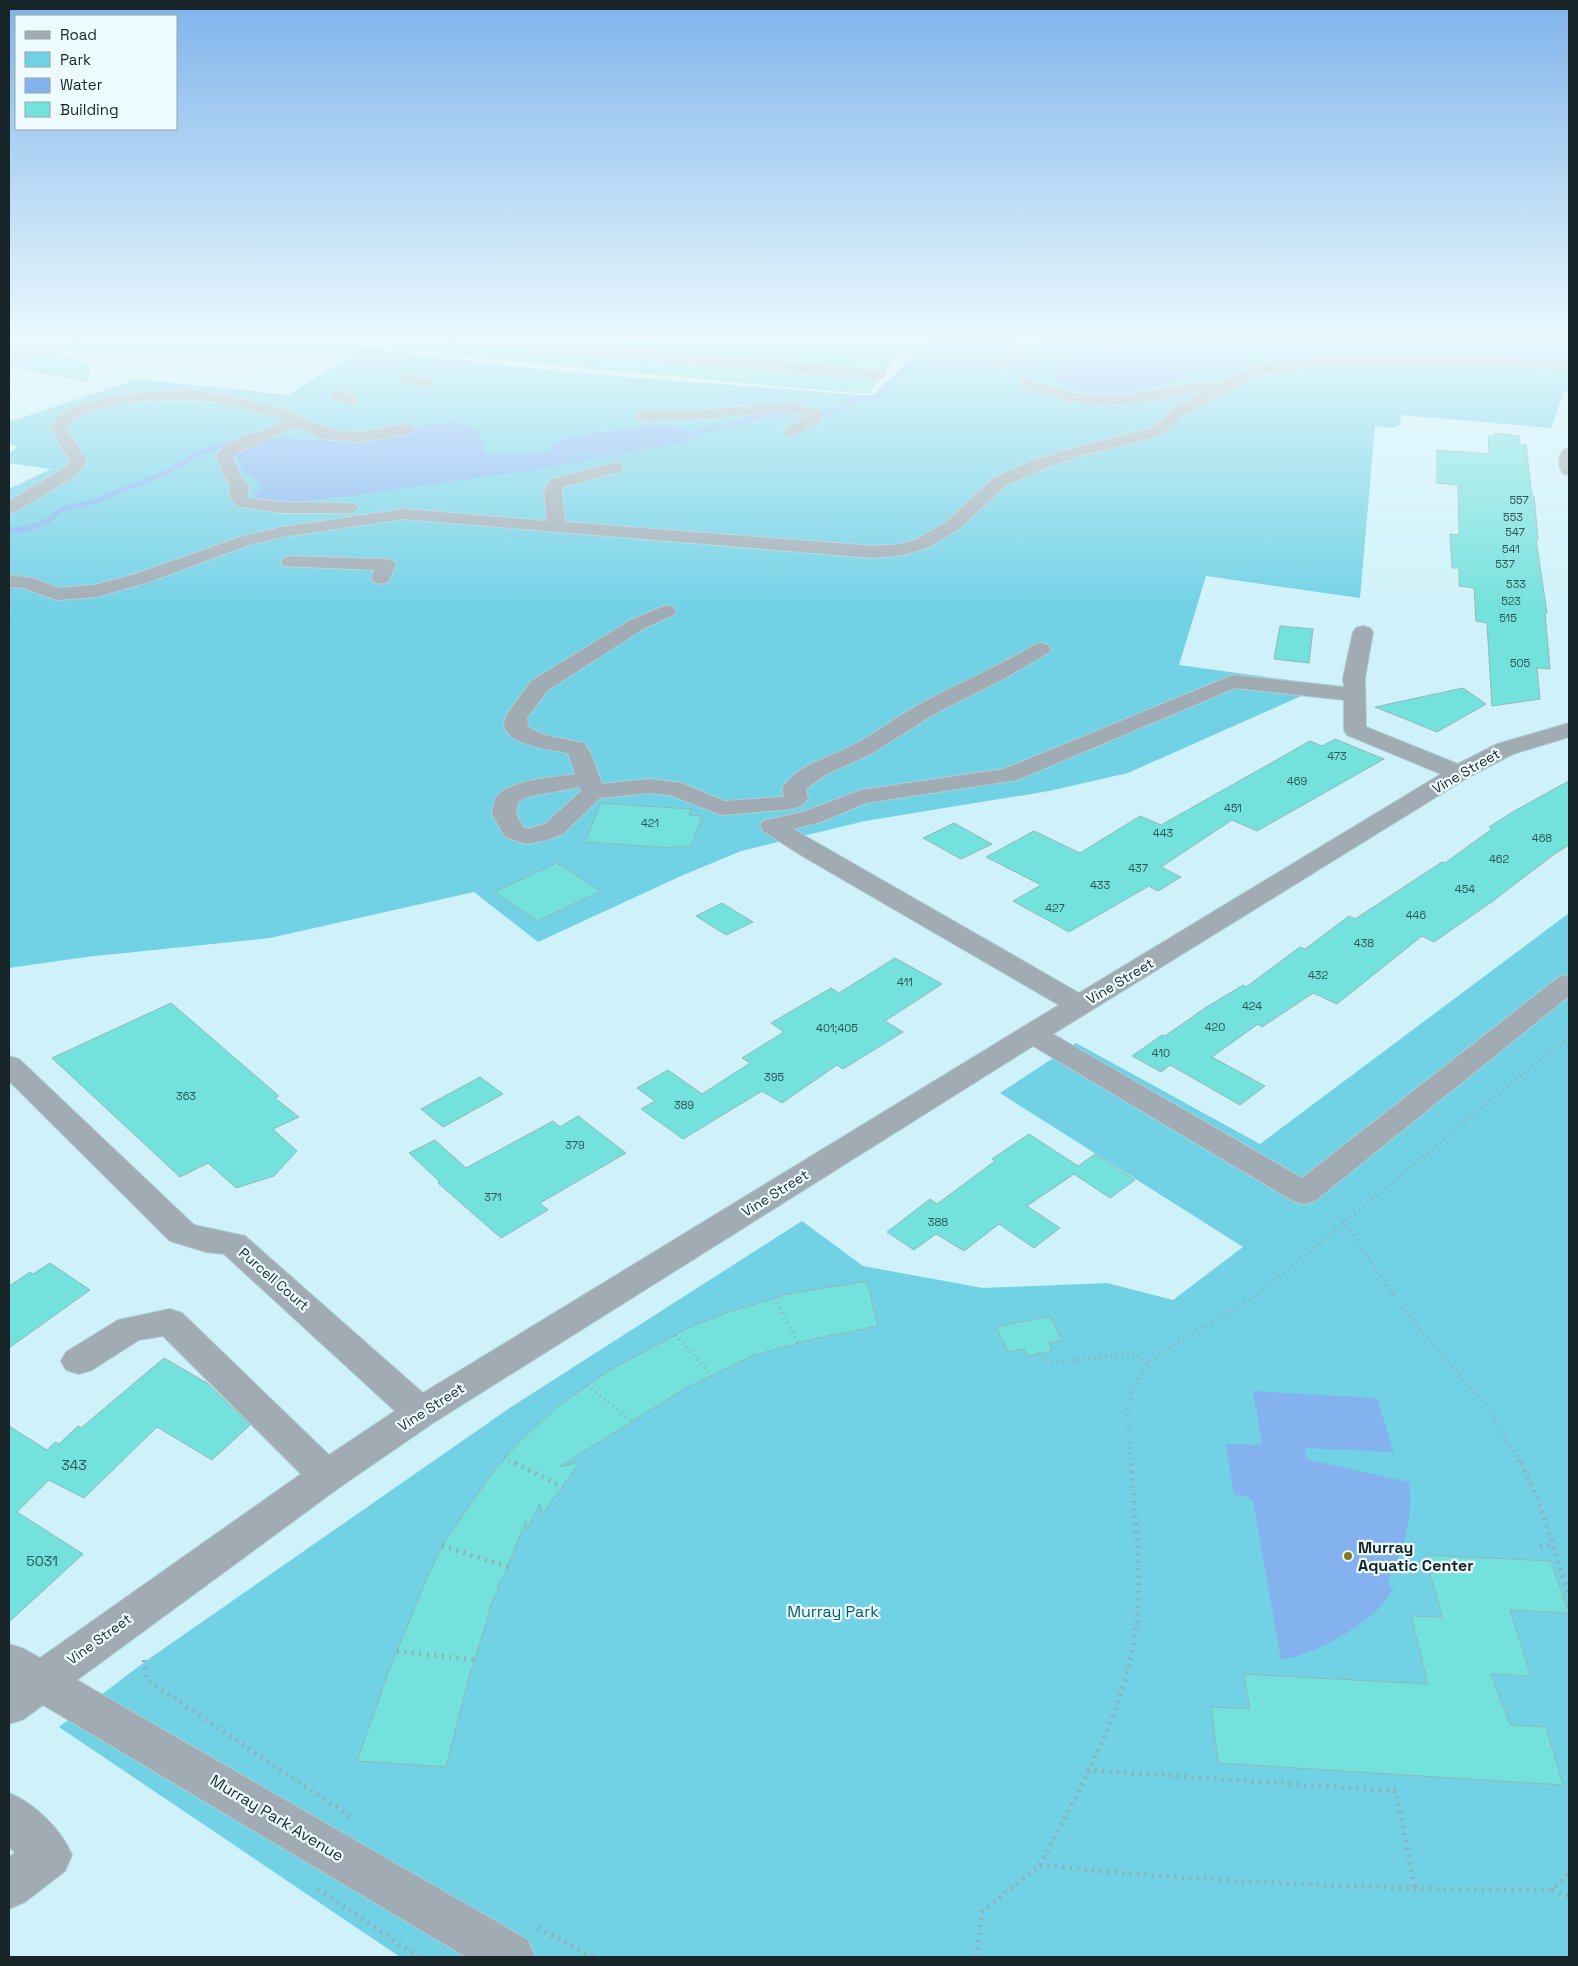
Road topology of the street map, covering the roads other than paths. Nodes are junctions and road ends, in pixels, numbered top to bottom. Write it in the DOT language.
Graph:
graph roads {
  1 [pos="59,430"];
  2 [pos="280,430"];
  3 [pos="322,430"];
  4 [pos="402,430"];
  5 [pos="795,430"];
  6 [pos="1157,430"];
  7 [pos="791,432"];
  8 [pos="266,435"];
  9 [pos="337,435"];
  10 [pos="1569,453"];
  11 [pos="615,468"];
  12 [pos="1569,470"];
  13 [pos="9,508"];
  14 [pos="384,516"];
  15 [pos="557,527"];
  16 [pos="290,562"];
  17 [pos="381,578"];
  18 [pos="9,581"];
  19 [pos="666,612"];
  20 [pos="1363,632"];
  21 [pos="1041,649"];
  22 [pos="1355,695"];
  23 [pos="1569,730"];
  24 [pos="1459,774"];
  25 [pos="1569,983"];
  26 [pos="1079,1005"];
  27 [pos="1033,1034"];
  28 [pos="9,1065"];
  29 [pos="79,1361"];
  30 [pos="420,1413"];
  31 [pos="327,1476"];
  32 [pos="20,1682"];
  33 [pos="9,1815"];
  34 [pos="9,1886"];
  35 [pos="522,1941"];
  1 -- 13 [label="street"];
  2 -- 8 [label="street"];
  3 -- 9 [label="street"];
  4 -- 9 [label="street"];
  5 -- 7 [label="street"];
  6 -- 15 [label="street"];
  8 -- 9 [label="street"];
  8 -- 14 [label="street"];
  10 -- 12 [label="street"];
  11 -- 15 [label="street"];
  14 -- 15 [label="street"];
  14 -- 18 [label="street"];
  16 -- 17 [label="street"];
  19 -- 21 [label="street"];
  20 -- 22 [label="street"];
  22 -- 24 [label="street"];
  22 -- 26 [label="street"];
  23 -- 24 [label="street, Vine Street"];
  24 -- 26 [label="street, Vine Street"];
  25 -- 27 [label="street"];
  26 -- 27 [label="street, Vine Street"];
  27 -- 30 [label="street, Vine Street"];
  28 -- 30 [label="street, Purcell Court"];
  29 -- 31 [label="street"];
  30 -- 31 [label="street, Vine Street"];
  31 -- 32 [label="street, Vine Street"];
  32 -- 35 [label="street, Murray Park Avenue"];
  33 -- 34 [label="street"];
}
